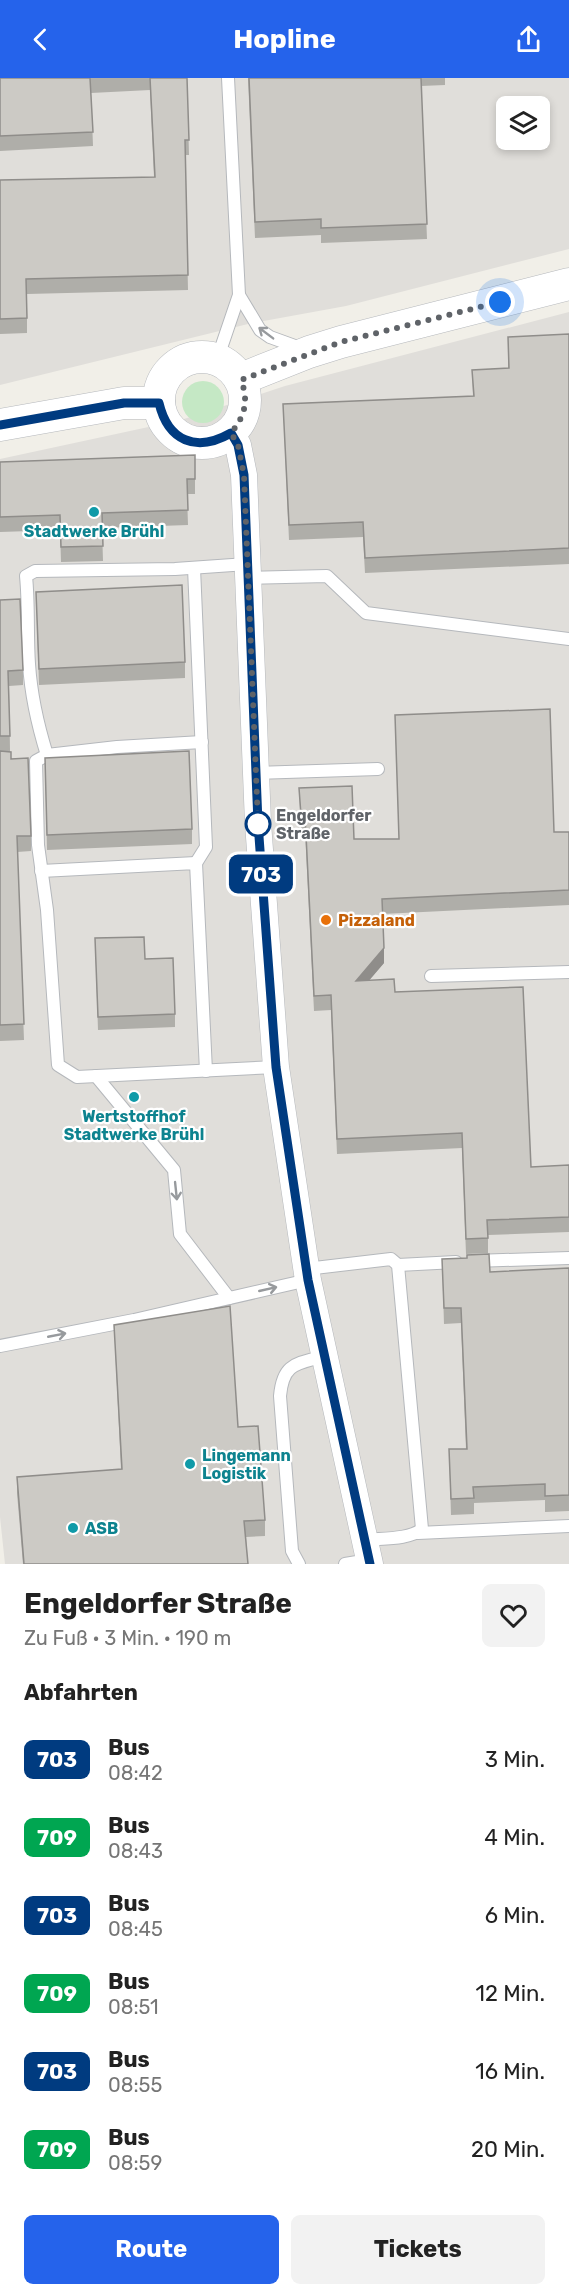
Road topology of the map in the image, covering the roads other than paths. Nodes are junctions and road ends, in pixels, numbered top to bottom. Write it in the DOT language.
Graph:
graph roads {
  1 [pos="228,78"];
  2 [pos="569,284"];
  3 [pos="239,295"];
  4 [pos="309,352"];
  5 [pos="213,357"];
  6 [pos="241,380"];
  7 [pos="159,403"];
  8 [pos="0,425"];
  9 [pos="231,433"];
  10 [pos="194,568"];
  11 [pos="248,571"];
  12 [pos="569,639"];
  13 [pos="202,742"];
  14 [pos="37,759"];
  15 [pos="378,769"];
  16 [pos="255,773"];
  17 [pos="196,863"];
  18 [pos="41,871"];
  19 [pos="569,972"];
  20 [pos="432,976"];
  21 [pos="276,1067"];
  22 [pos="206,1071"];
  23 [pos="96,1076"];
  24 [pos="569,1258"];
  25 [pos="398,1264"];
  26 [pos="307,1274"];
  27 [pos="229,1299"];
  28 [pos="0,1346"];
  29 [pos="325,1356"];
  30 [pos="569,1527"];
  31 [pos="418,1533"];
  32 [pos="362,1557"];
  33 [pos="299,1564"];
  1 -- 3 [label="lane"];
  2 -- 4 [label="street"];
  4 -- 3 [label="lane, one-way"];
  3 -- 5 [label="lane"];
  4 -- 6 [label="street"];
  5 -- 6 [label="street"];
  5 -- 7 [label="street"];
  6 -- 9 [label="street"];
  7 -- 8 [label="street"];
  7 -- 9 [label="street"];
  9 -- 11 [label="street"];
  10 -- 11 [label="lane"];
  10 -- 13 [label="lane"];
  10 -- 14 [label="lane"];
  11 -- 12 [label="lane"];
  11 -- 16 [label="street"];
  13 -- 14 [label="lane"];
  13 -- 17 [label="lane"];
  14 -- 18 [label="lane"];
  15 -- 16 [label="lane"];
  16 -- 21 [label="street"];
  17 -- 18 [label="lane"];
  17 -- 22 [label="lane"];
  18 -- 23 [label="lane"];
  19 -- 20 [label="lane"];
  21 -- 22 [label="lane"];
  21 -- 26 [label="street"];
  22 -- 23 [label="lane"];
  23 -- 27 [label="lane, one-way"];
  24 -- 25 [label="lane"];
  25 -- 26 [label="lane"];
  25 -- 31 [label="lane"];
  27 -- 26 [label="lane, one-way"];
  26 -- 29 [label="street"];
  28 -- 27 [label="lane, one-way"];
  29 -- 32 [label="street"];
  29 -- 33 [label="lane"];
  30 -- 31 [label="lane"];
  31 -- 32 [label="lane"];
}
